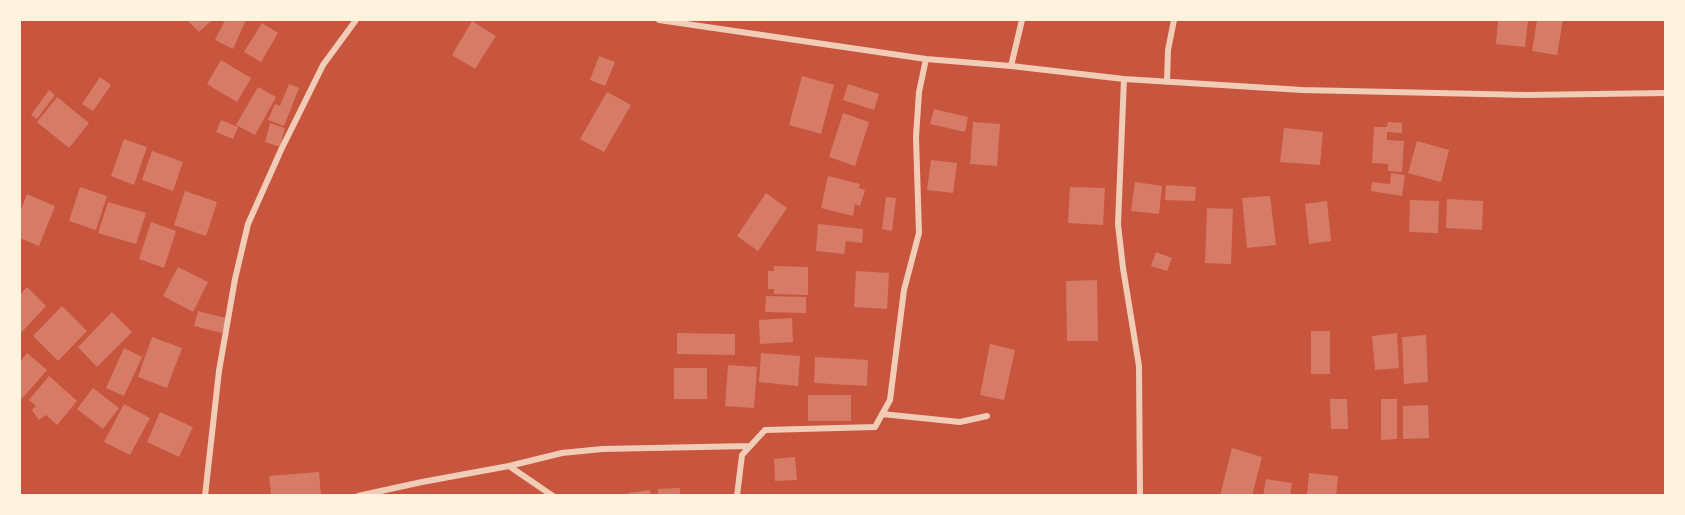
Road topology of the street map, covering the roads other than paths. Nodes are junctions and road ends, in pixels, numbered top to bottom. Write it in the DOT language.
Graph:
graph roads {
  1 [pos="356,20"];
  2 [pos="659,20"];
  3 [pos="1022,20"];
  4 [pos="1174,20"];
  5 [pos="697,22"];
  6 [pos="926,59"];
  7 [pos="1011,66"];
  8 [pos="1124,79"];
  9 [pos="1167,81"];
  10 [pos="1665,93"];
  11 [pos="882,414"];
  12 [pos="987,416"];
  13 [pos="750,446"];
  14 [pos="509,466"];
  15 [pos="205,495"];
  16 [pos="358,495"];
  17 [pos="553,495"];
  18 [pos="737,495"];
  19 [pos="1140,495"];
  1 -- 15 [label="street"];
  2 -- 5 [label="street"];
  3 -- 7 [label="street"];
  4 -- 9 [label="street"];
  5 -- 6 [label="street"];
  6 -- 7 [label="street"];
  6 -- 11 [label="street"];
  7 -- 8 [label="street"];
  8 -- 9 [label="street"];
  8 -- 19 [label="street"];
  9 -- 10 [label="street"];
  11 -- 12 [label="street"];
  11 -- 13 [label="street"];
  13 -- 14 [label="street"];
  13 -- 18 [label="street"];
  14 -- 16 [label="street"];
  14 -- 17 [label="street"];
}
